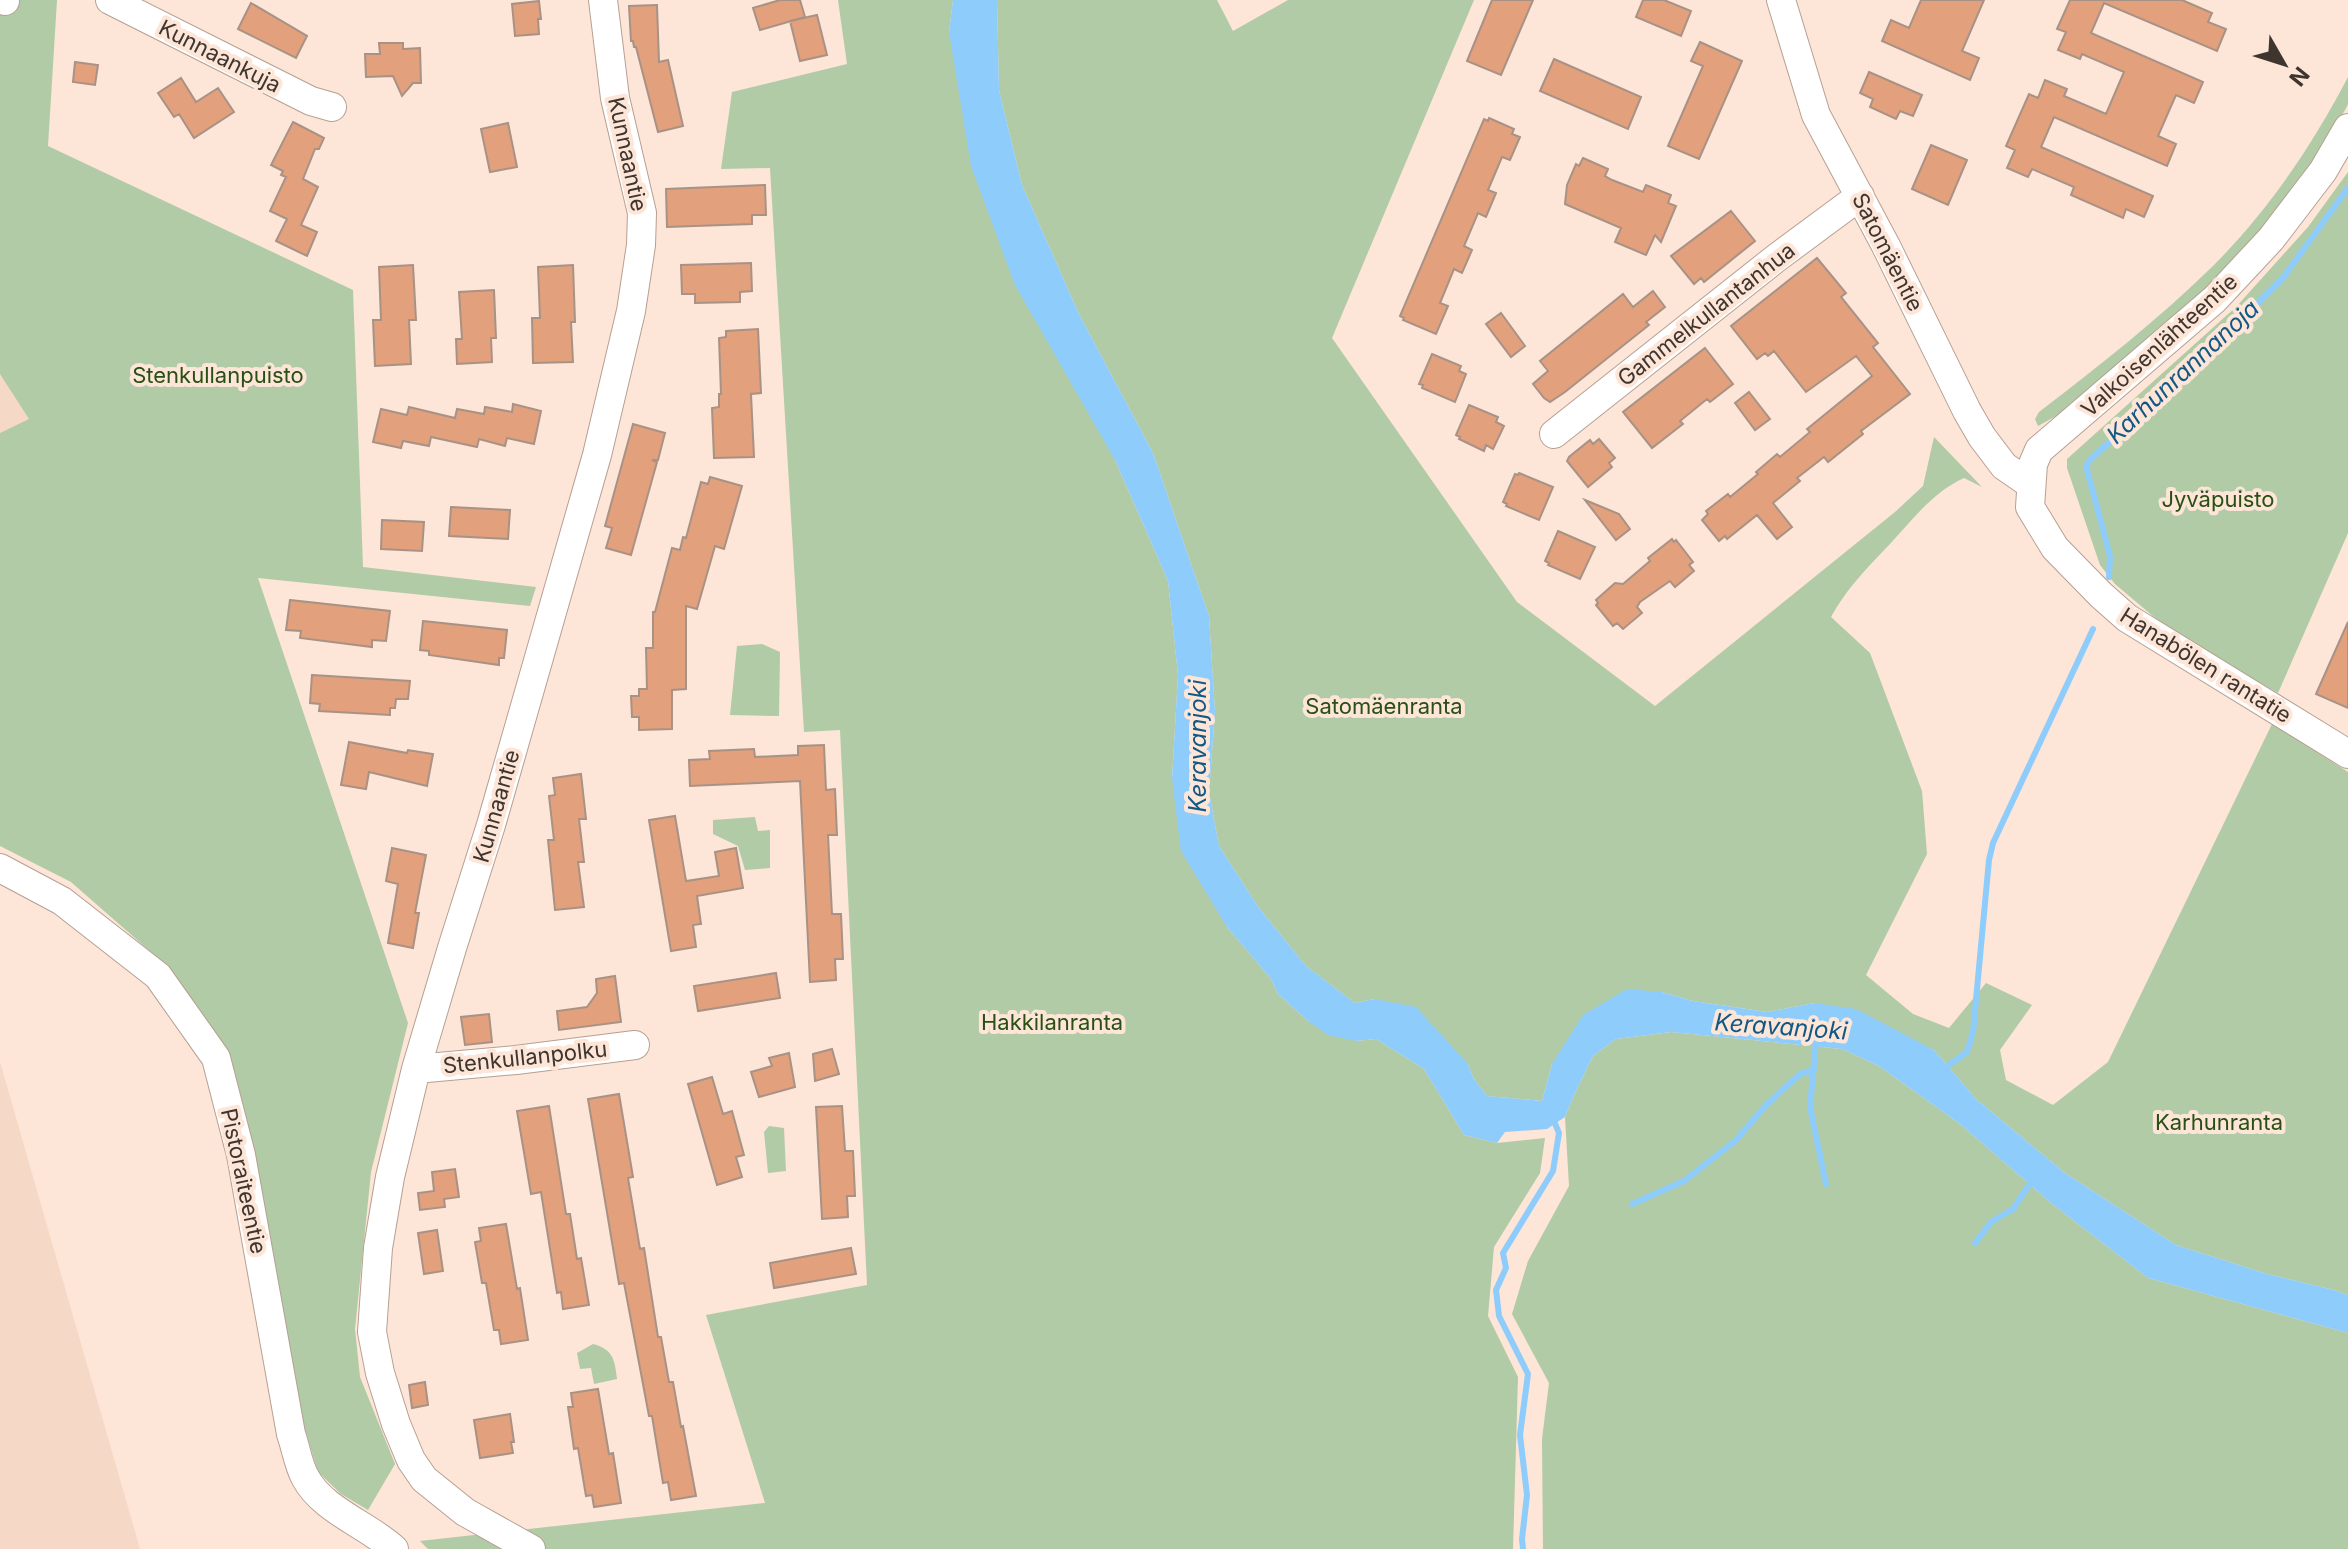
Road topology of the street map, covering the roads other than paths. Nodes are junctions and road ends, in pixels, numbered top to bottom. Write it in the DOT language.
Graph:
graph roads {
  1 [pos="110,0"];
  2 [pos="603,0"];
  3 [pos="1781,0"];
  4 [pos="332,107"];
  5 [pos="2348,128"];
  6 [pos="1860,196"];
  7 [pos="1554,434"];
  8 [pos="2030,484"];
  9 [pos="2348,754"];
  10 [pos="0,868"];
  11 [pos="635,1045"];
  12 [pos="416,1069"];
  13 [pos="394,1549"];
  14 [pos="531,1549"];
  1 -- 4 [label="street, Kunnaankuja"];
  2 -- 12 [label="street, Kunnaantie"];
  3 -- 6 [label="street, Satomäentie"];
  5 -- 8 [label="street, Valkoisenlähteentie"];
  6 -- 7 [label="street, Gammelkullantanhua"];
  6 -- 8 [label="street, Satomäentie"];
  8 -- 9 [label="street, Hanabölen rantatie"];
  10 -- 13 [label="street, Pistoraiteentie"];
  11 -- 12 [label="street, Stenkullanpolku"];
  12 -- 14 [label="street, Kunnaantie"];
}
